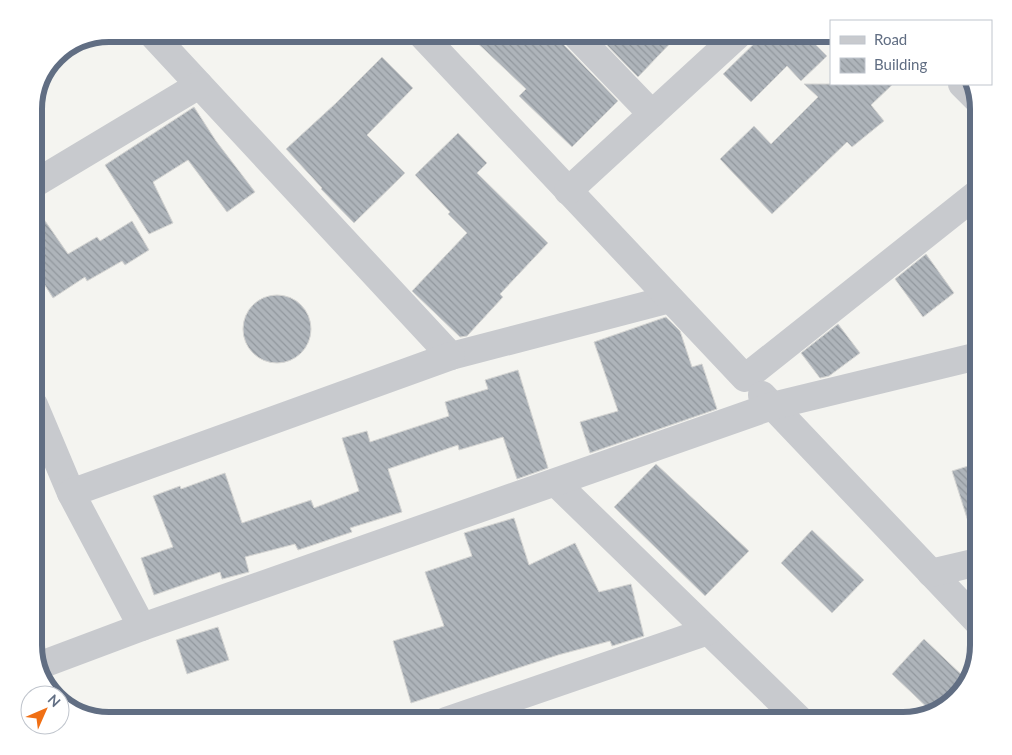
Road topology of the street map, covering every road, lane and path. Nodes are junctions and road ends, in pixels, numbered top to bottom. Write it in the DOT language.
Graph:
graph roads {
  1 [pos="159,42"];
  2 [pos="428,42"];
  3 [pos="583,42"];
  4 [pos="730,42"];
  5 [pos="199,85"];
  6 [pos="652,114"];
  7 [pos="43,179"];
  8 [pos="568,191"];
  9 [pos="970,199"];
  10 [pos="670,299"];
  11 [pos="451,356"];
  12 [pos="970,358"];
  13 [pos="745,378"];
  14 [pos="772,406"];
  15 [pos="43,426"];
  16 [pos="556,483"];
  17 [pos="71,493"];
  18 [pos="970,564"];
  19 [pos="931,573"];
  20 [pos="970,614"];
  21 [pos="142,626"];
  22 [pos="708,631"];
  23 [pos="45,663"];
  24 [pos="472,712"];
  25 [pos="792,712"];
  1 -- 5 [label="street"];
  2 -- 8 [label="street"];
  3 -- 6 [label="street"];
  4 -- 6 [label="street"];
  5 -- 7 [label="street"];
  5 -- 11 [label="street"];
  6 -- 8 [label="street"];
  8 -- 10 [label="street"];
  9 -- 13 [label="street"];
  10 -- 11 [label="street"];
  10 -- 13 [label="street"];
  11 -- 17 [label="street"];
  12 -- 14 [label="street"];
  13 -- 14 [label="street"];
  14 -- 16 [label="street"];
  14 -- 19 [label="street"];
  15 -- 17 [label="street"];
  16 -- 21 [label="street"];
  16 -- 22 [label="street"];
  17 -- 21 [label="street"];
  18 -- 19 [label="street"];
  19 -- 20 [label="street"];
  21 -- 23 [label="street"];
  22 -- 24 [label="street"];
  22 -- 25 [label="street"];
}
